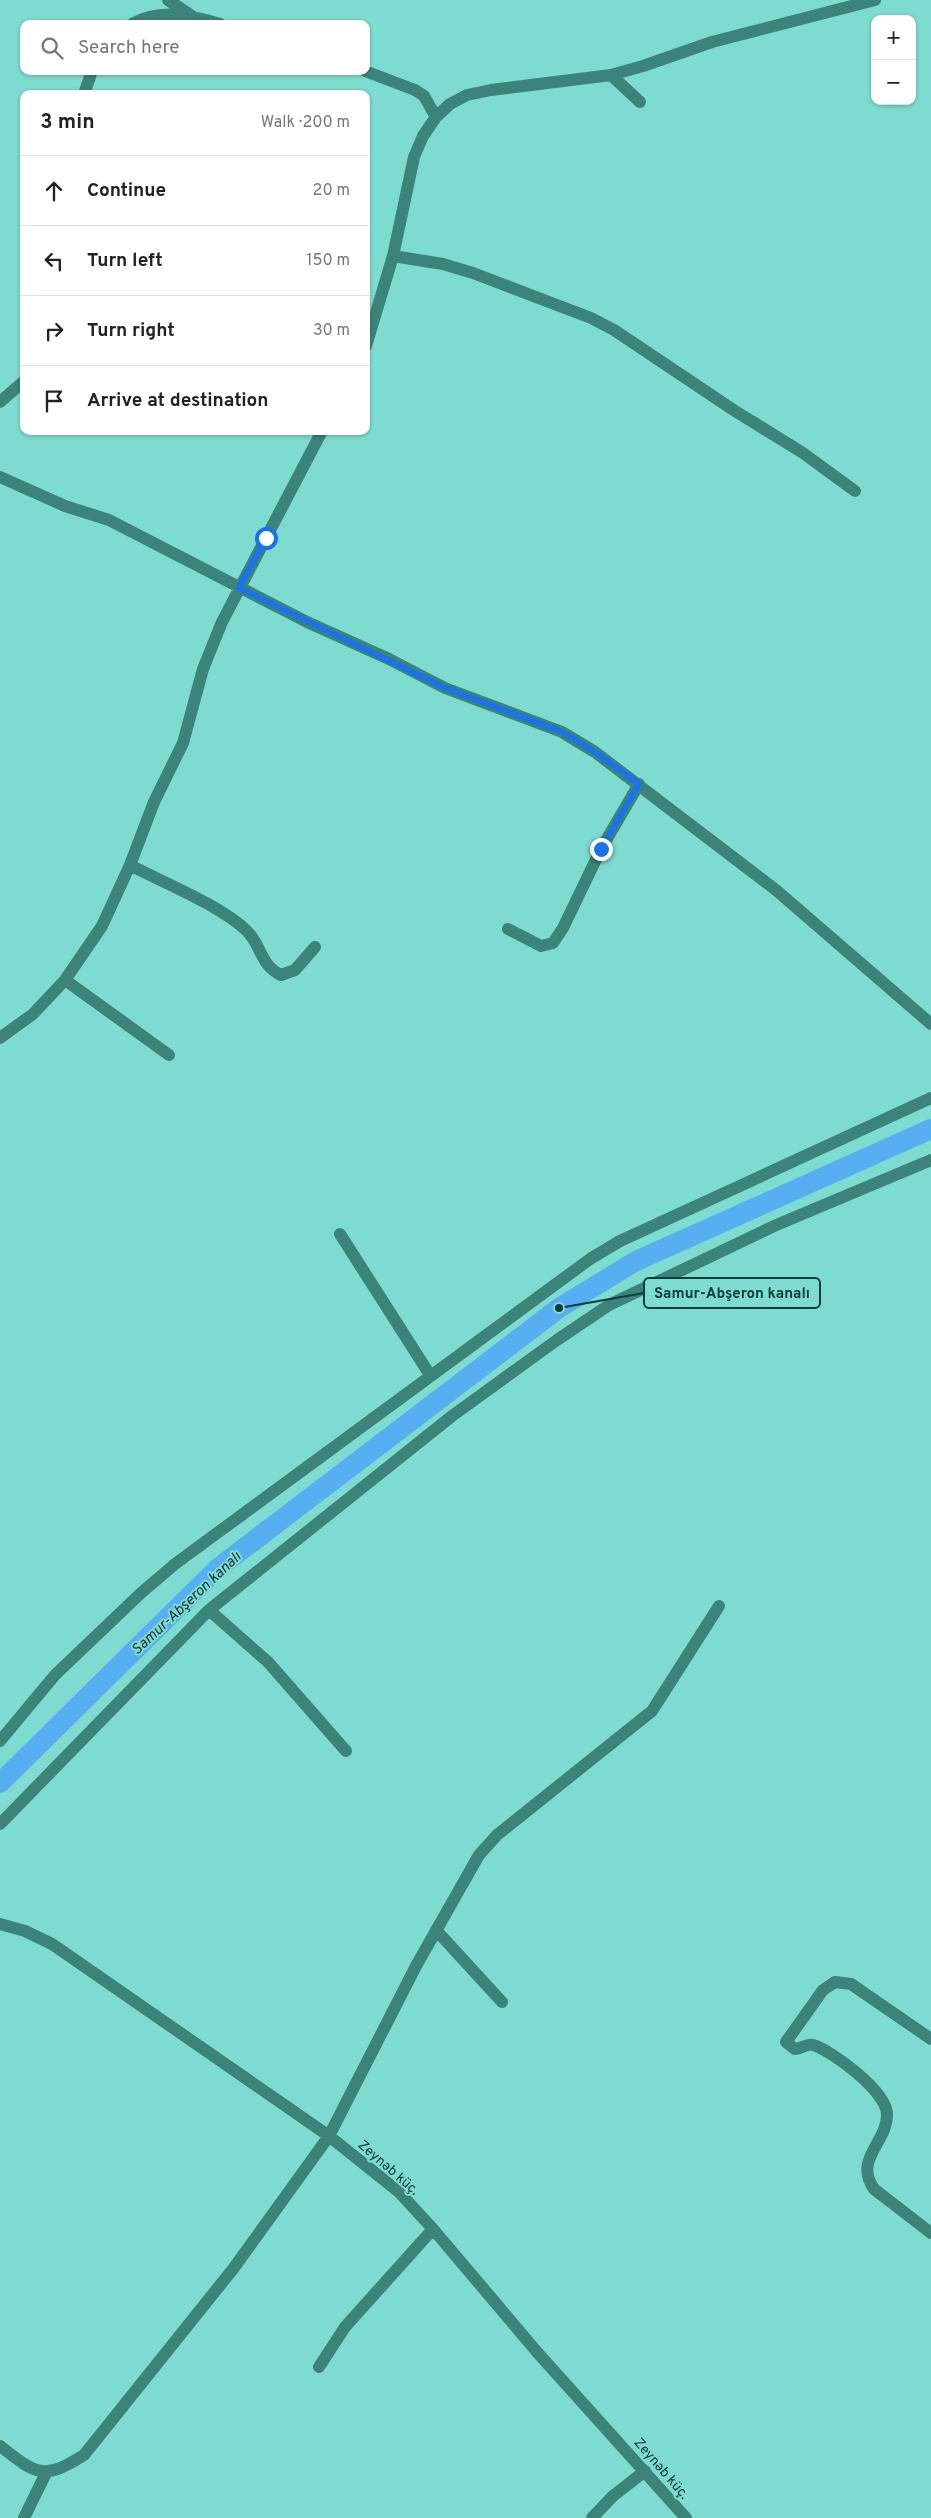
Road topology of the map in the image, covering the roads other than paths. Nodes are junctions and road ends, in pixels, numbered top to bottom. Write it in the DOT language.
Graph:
graph roads {
  1 [pos="168,0"];
  2 [pos="875,0"];
  3 [pos="192,16"];
  4 [pos="138,20"];
  5 [pos="206,20"];
  6 [pos="370,73"];
  7 [pos="91,75"];
  8 [pos="612,75"];
  9 [pos="85,90"];
  10 [pos="640,102"];
  11 [pos="436,117"];
  12 [pos="393,256"];
  13 [pos="370,333"];
  14 [pos="20,384"];
  15 [pos="0,402"];
  16 [pos="320,435"];
  17 [pos="0,477"];
  18 [pos="854,492"];
  19 [pos="239,588"];
  20 [pos="639,784"];
  21 [pos="130,865"];
  22 [pos="508,929"];
  23 [pos="316,947"];
  24 [pos="65,980"];
  25 [pos="931,1024"];
  26 [pos="0,1038"];
  27 [pos="169,1055"];
  28 [pos="931,1098"];
  29 [pos="931,1160"];
  30 [pos="340,1234"];
  31 [pos="430,1375"];
  32 [pos="719,1606"];
  33 [pos="209,1610"];
  34 [pos="0,1741"];
  35 [pos="346,1751"];
  36 [pos="0,1824"];
  37 [pos="0,1924"];
  38 [pos="436,1930"];
  39 [pos="502,2002"];
  40 [pos="931,2039"];
  41 [pos="329,2136"];
  42 [pos="433,2229"];
  43 [pos="931,2233"];
  44 [pos="319,2367"];
  45 [pos="0,2446"];
  46 [pos="645,2471"];
  47 [pos="46,2473"];
  48 [pos="24,2518"];
  49 [pos="592,2518"];
  50 [pos="686,2518"];
  1 -- 3 [label="street"];
  2 -- 8 [label="street"];
  3 -- 4 [label="street"];
  3 -- 5 [label="street"];
  6 -- 11 [label="street"];
  7 -- 9 [label="street"];
  8 -- 10 [label="street"];
  8 -- 11 [label="street"];
  11 -- 12 [label="street"];
  12 -- 13 [label="street"];
  12 -- 18 [label="street"];
  14 -- 15 [label="street"];
  16 -- 19 [label="street"];
  17 -- 19 [label="street"];
  19 -- 20 [label="street"];
  19 -- 21 [label="street"];
  20 -- 22 [label="street"];
  20 -- 25 [label="street"];
  21 -- 23 [label="street"];
  21 -- 24 [label="street"];
  24 -- 26 [label="street"];
  24 -- 27 [label="street"];
  28 -- 31 [label="street"];
  29 -- 33 [label="street"];
  30 -- 31 [label="street"];
  31 -- 34 [label="street"];
  32 -- 38 [label="street"];
  33 -- 35 [label="street"];
  33 -- 36 [label="street"];
  37 -- 41 [label="street, Zeynəb küç."];
  38 -- 39 [label="street"];
  38 -- 41 [label="street"];
  40 -- 43 [label="street"];
  41 -- 42 [label="street, Zeynəb küç."];
  41 -- 47 [label="street"];
  42 -- 44 [label="street"];
  42 -- 46 [label="street, Zeynəb küç."];
  45 -- 47 [label="street"];
  46 -- 49 [label="street"];
  46 -- 50 [label="street, Zeynəb küç."];
  47 -- 48 [label="street"];
}
